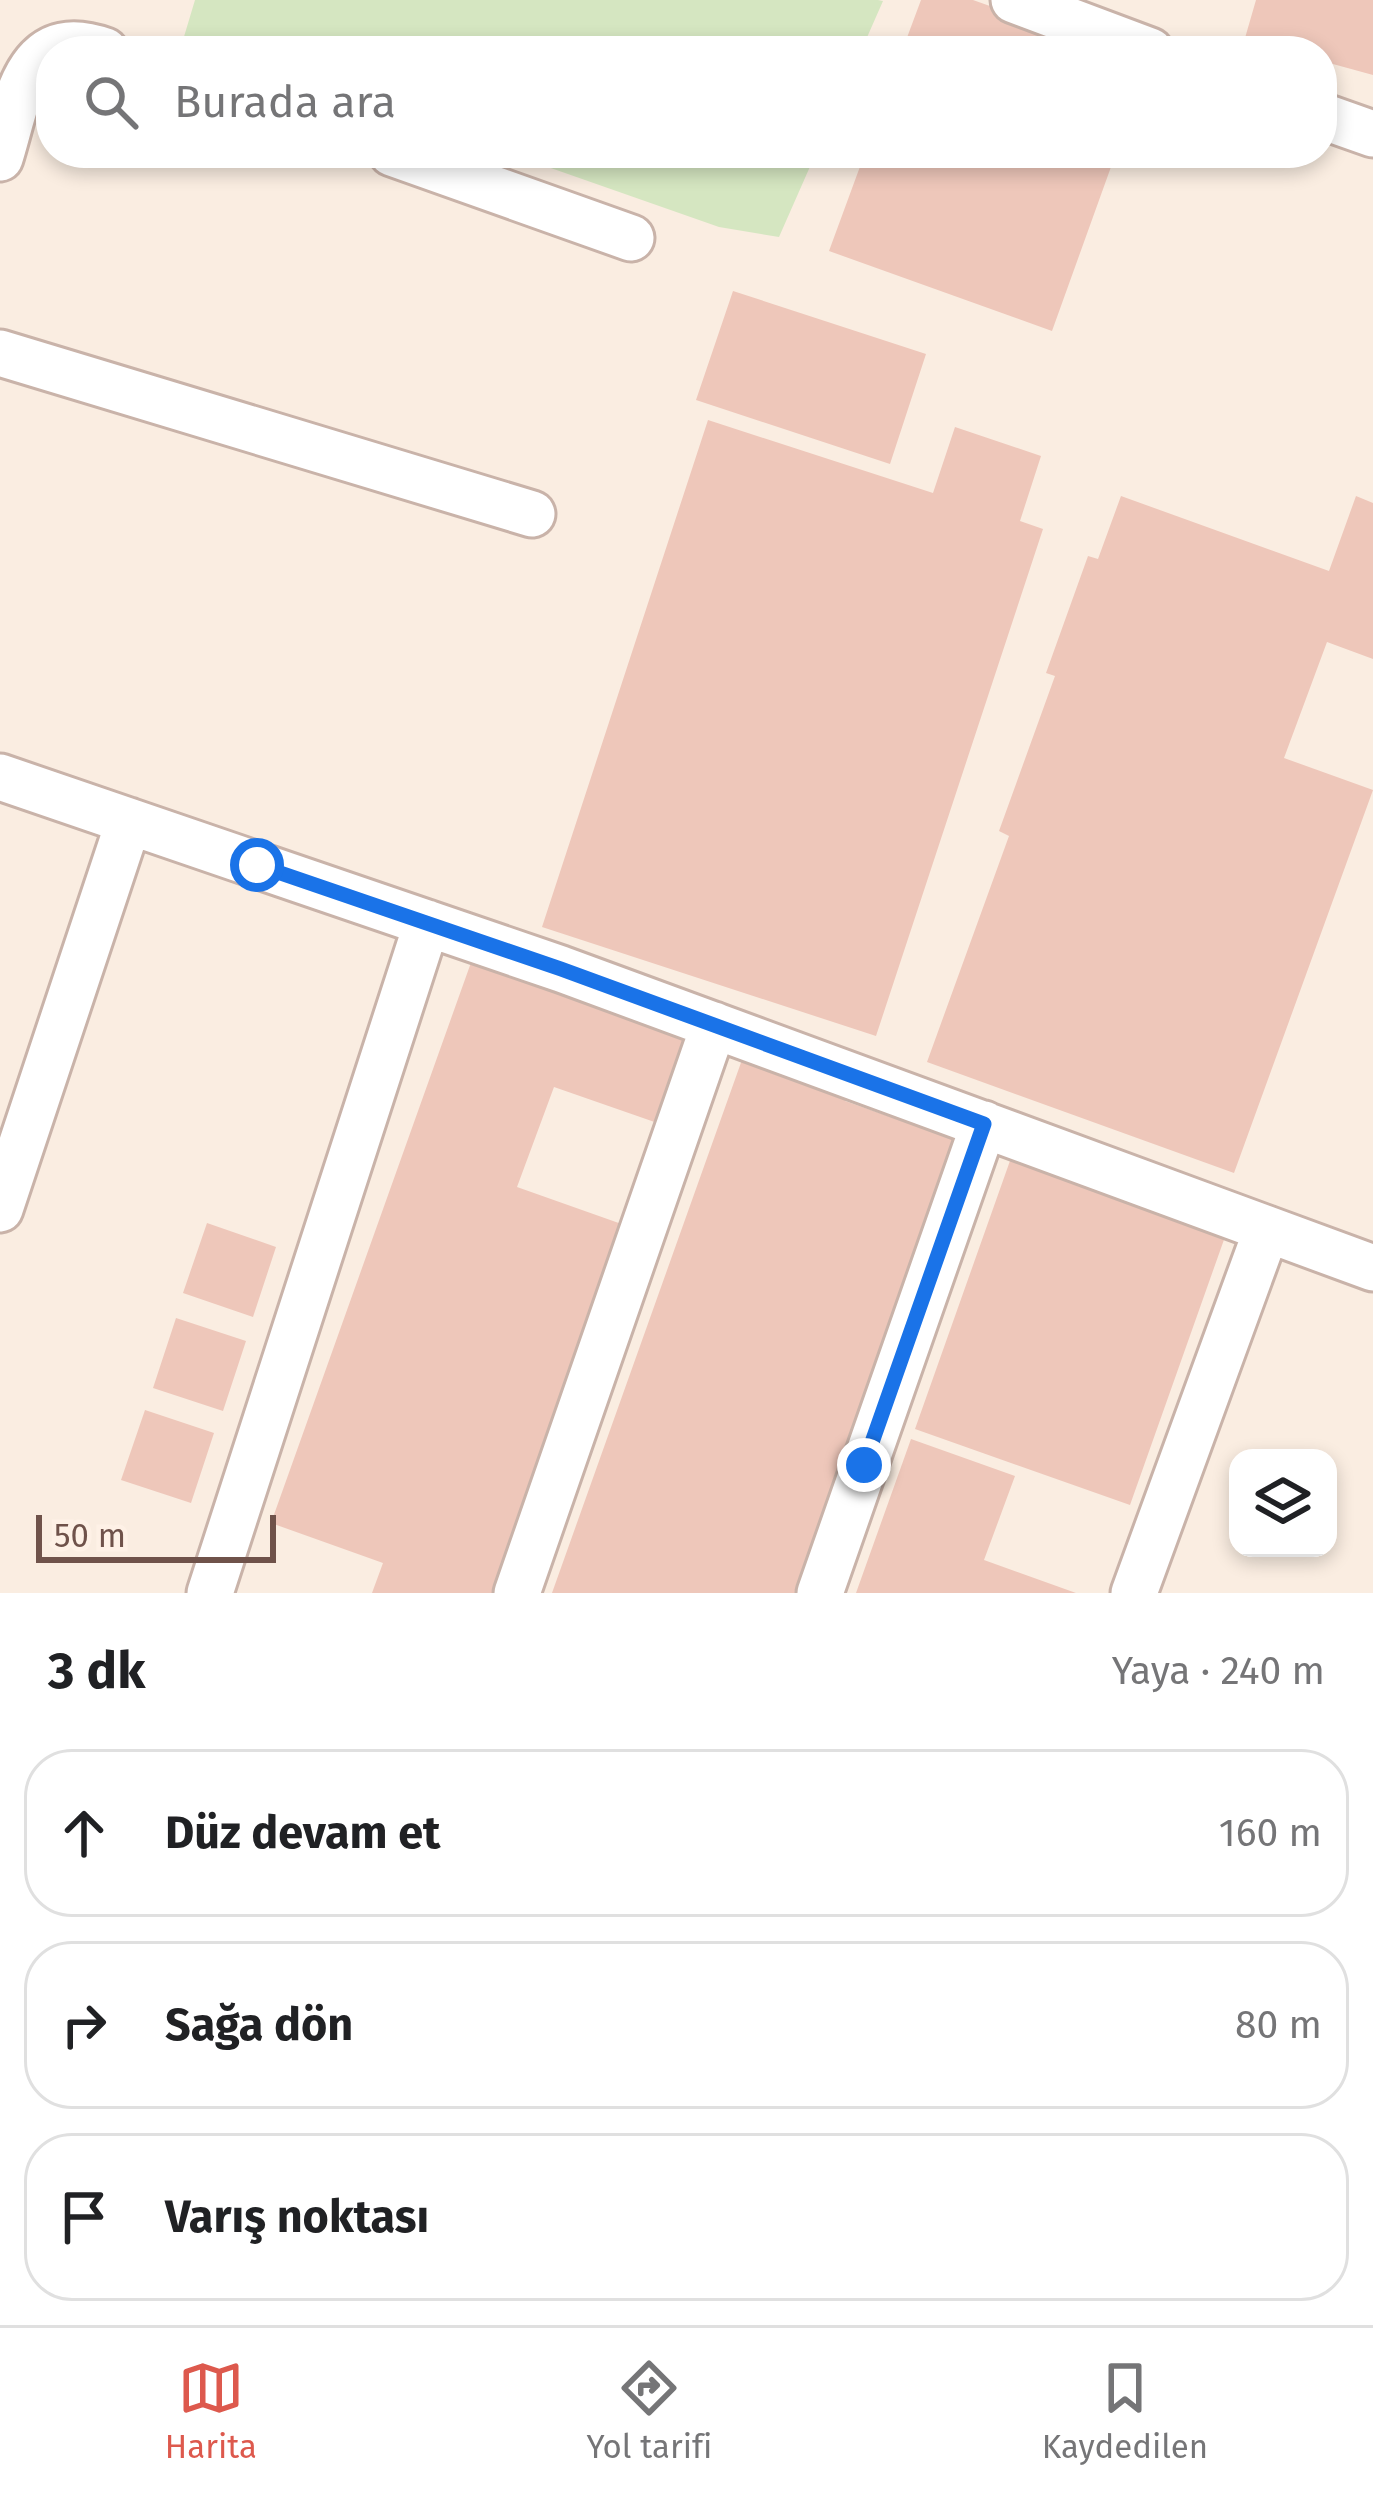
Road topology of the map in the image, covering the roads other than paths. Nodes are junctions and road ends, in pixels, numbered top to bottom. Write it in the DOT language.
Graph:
graph roads {
  1 [pos="1014,0"];
  2 [pos="1110,36"];
  3 [pos="36,62"];
  4 [pos="1337,121"];
  5 [pos="1373,134"];
  6 [pos="0,158"];
  7 [pos="434,168"];
  8 [pos="631,238"];
  9 [pos="0,353"];
  10 [pos="532,514"];
  11 [pos="0,777"];
  12 [pos="130,821"];
  13 [pos="427,923"];
  14 [pos="714,1025"];
  15 [pos="984,1124"];
  16 [pos="0,1210"];
  17 [pos="1267,1228"];
  18 [pos="1373,1268"];
  19 [pos="210,1593"];
  20 [pos="517,1593"];
  21 [pos="820,1593"];
  22 [pos="1134,1593"];
  1 -- 2 [label="street"];
  3 -- 6 [label="street"];
  4 -- 5 [label="street"];
  7 -- 8 [label="street"];
  9 -- 10 [label="street"];
  11 -- 12 [label="street"];
  12 -- 13 [label="street"];
  12 -- 16 [label="street"];
  13 -- 14 [label="street"];
  13 -- 19 [label="street"];
  14 -- 15 [label="street"];
  14 -- 20 [label="street"];
  15 -- 17 [label="street"];
  15 -- 21 [label="street"];
  17 -- 18 [label="street"];
  17 -- 22 [label="street"];
}
